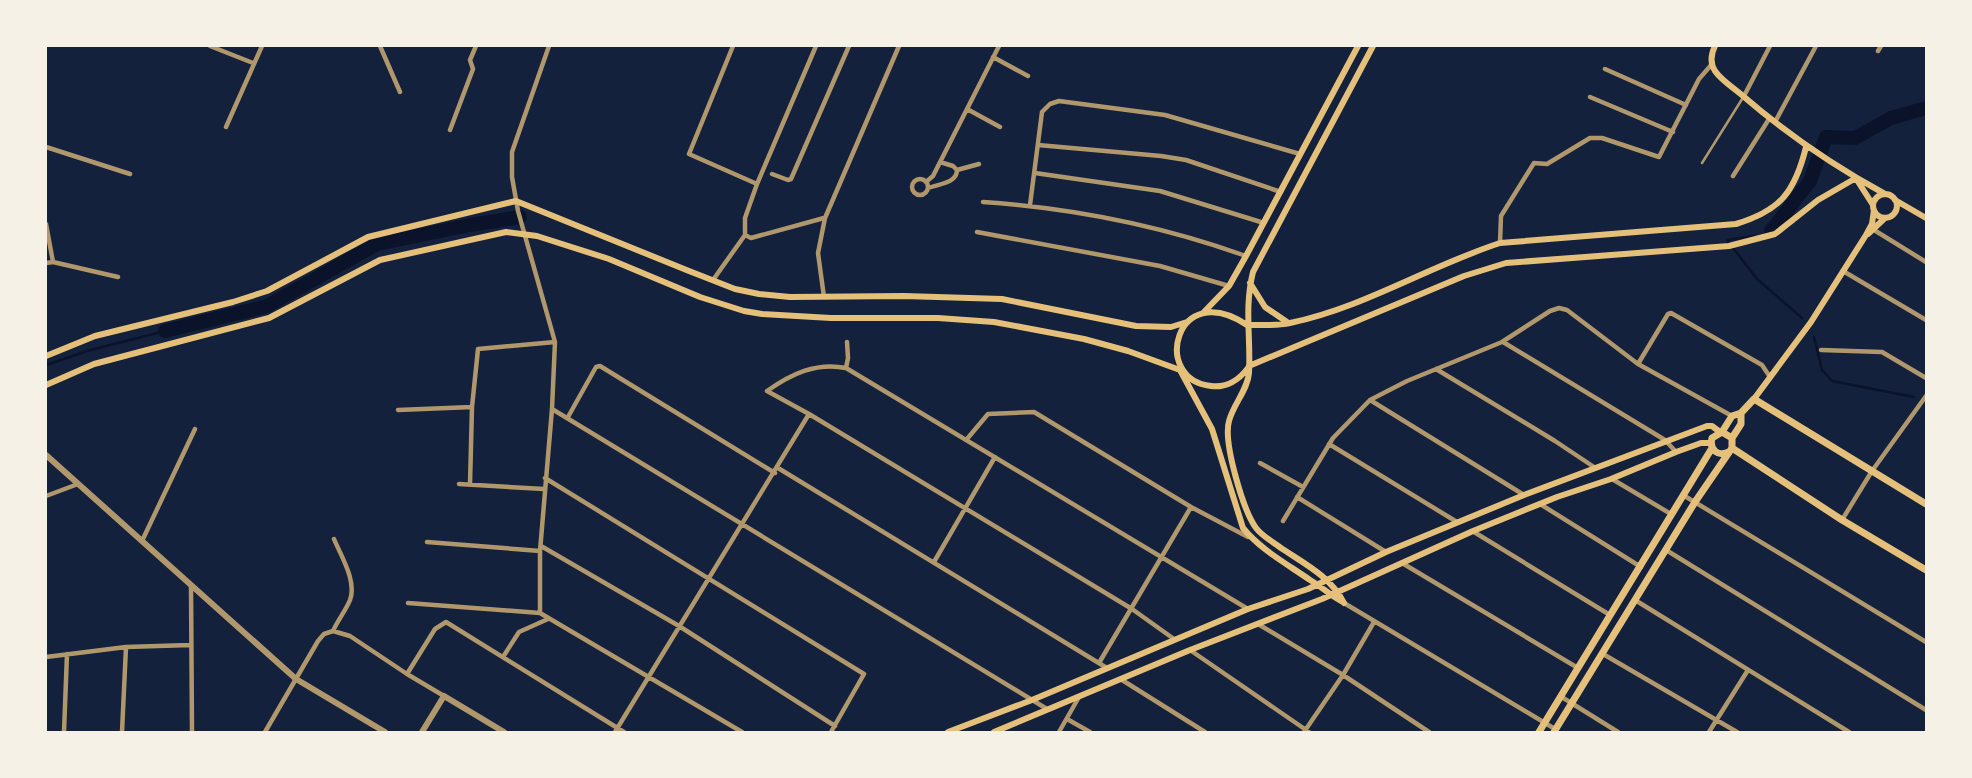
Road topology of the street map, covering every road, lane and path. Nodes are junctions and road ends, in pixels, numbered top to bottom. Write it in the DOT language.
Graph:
graph roads {
  1 [pos="210,46"];
  2 [pos="262,46"];
  3 [pos="380,46"];
  4 [pos="476,46"];
  5 [pos="549,46"];
  6 [pos="733,46"];
  7 [pos="816,46"];
  8 [pos="849,46"];
  9 [pos="899,46"];
  10 [pos="999,46"];
  11 [pos="1358,46"];
  12 [pos="1373,46"];
  13 [pos="1716,46"];
  14 [pos="1770,46"];
  15 [pos="1816,46"];
  16 [pos="993,57"];
  17 [pos="253,63"];
  18 [pos="1712,64"];
  19 [pos="1605,69"];
  20 [pos="1028,76"];
  21 [pos="400,92"];
  22 [pos="1744,96"];
  23 [pos="1590,97"];
  24 [pos="1686,105"];
  25 [pos="967,109"];
  26 [pos="1772,121"];
  27 [pos="226,127"];
  28 [pos="1000,127"];
  29 [pos="450,130"];
  30 [pos="1673,132"];
  31 [pos="1038,145"];
  32 [pos="46,147"];
  33 [pos="1810,149"];
  34 [pos="1300,154"];
  35 [pos="940,162"];
  36 [pos="979,163"];
  37 [pos="1702,163"];
  38 [pos="957,170"];
  39 [pos="1035,173"];
  40 [pos="130,174"];
  41 [pos="772,174"];
  42 [pos="1733,176"];
  43 [pos="1856,178"];
  44 [pos="757,184"];
  45 [pos="1280,191"];
  46 [pos="1885,194"];
  47 [pos="1895,200"];
  48 [pos="516,201"];
  49 [pos="983,202"];
  50 [pos="1030,205"];
  51 [pos="1873,207"];
  52 [pos="825,218"];
  53 [pos="1885,218"];
  54 [pos="1927,218"];
  55 [pos="1264,223"];
  56 [pos="46,224"];
  57 [pos="1874,230"];
  58 [pos="978,232"];
  59 [pos="1866,234"];
  60 [pos="745,235"];
  61 [pos="525,236"];
  62 [pos="1500,243"];
  63 [pos="1246,256"];
  64 [pos="53,262"];
  65 [pos="1927,262"];
  66 [pos="46,264"];
  67 [pos="1842,271"];
  68 [pos="118,277"];
  69 [pos="712,280"];
  70 [pos="1251,283"];
  71 [pos="1229,286"];
  72 [pos="824,297"];
  73 [pos="1203,313"];
  74 [pos="1927,320"];
  75 [pos="1187,322"];
  76 [pos="1288,323"];
  77 [pos="1247,328"];
  78 [pos="555,342"];
  79 [pos="847,342"];
  80 [pos="1502,342"];
  81 [pos="1821,350"];
  82 [pos="46,356"];
  83 [pos="1638,364"];
  84 [pos="1249,366"];
  85 [pos="846,368"];
  86 [pos="1436,369"];
  87 [pos="1180,370"];
  88 [pos="1770,377"];
  89 [pos="1927,378"];
  90 [pos="46,385"];
  91 [pos="1927,396"];
  92 [pos="1755,399"];
  93 [pos="1370,400"];
  94 [pos="472,407"];
  95 [pos="398,410"];
  96 [pos="552,410"];
  97 [pos="1741,412"];
  98 [pos="809,414"];
  99 [pos="1732,416"];
  100 [pos="568,417"];
  101 [pos="195,429"];
  102 [pos="1721,432"];
  103 [pos="967,439"];
  104 [pos="1732,439"];
  105 [pos="1665,440"];
  106 [pos="1329,444"];
  107 [pos="1711,445"];
  108 [pos="1730,450"];
  109 [pos="1676,452"];
  110 [pos="46,455"];
  111 [pos="995,457"];
  112 [pos="1260,463"];
  113 [pos="1594,467"];
  114 [pos="776,470"];
  115 [pos="1872,471"];
  116 [pos="545,478"];
  117 [pos="1611,479"];
  118 [pos="78,484"];
  119 [pos="459,484"];
  120 [pos="470,484"];
  121 [pos="1303,487"];
  122 [pos="544,489"];
  123 [pos="1524,495"];
  124 [pos="1683,495"];
  125 [pos="46,496"];
  126 [pos="1297,497"];
  127 [pos="1695,502"];
  128 [pos="1540,504"];
  129 [pos="1927,504"];
  130 [pos="1191,507"];
  131 [pos="966,509"];
  132 [pos="1672,514"];
  133 [pos="1842,520"];
  134 [pos="1283,521"];
  135 [pos="1457,522"];
  136 [pos="743,524"];
  137 [pos="1473,531"];
  138 [pos="334,539"];
  139 [pos="1252,539"];
  140 [pos="142,542"];
  141 [pos="427,542"];
  142 [pos="541,549"];
  143 [pos="1666,550"];
  144 [pos="1385,552"];
  145 [pos="1162,557"];
  146 [pos="934,562"];
  147 [pos="1402,562"];
  148 [pos="1641,567"];
  149 [pos="1927,570"];
  150 [pos="707,579"];
  151 [pos="1328,580"];
  152 [pos="1318,585"];
  153 [pos="191,586"];
  154 [pos="1338,592"];
  155 [pos="1330,595"];
  156 [pos="1635,600"];
  157 [pos="408,603"];
  158 [pos="1344,603"];
  159 [pos="1248,608"];
  160 [pos="1132,609"];
  161 [pos="540,613"];
  162 [pos="1610,615"];
  163 [pos="551,620"];
  164 [pos="1374,622"];
  165 [pos="1258,624"];
  166 [pos="679,626"];
  167 [pos="333,631"];
  168 [pos="1174,639"];
  169 [pos="1927,642"];
  170 [pos="190,645"];
  171 [pos="126,647"];
  172 [pos="1190,650"];
  173 [pos="66,654"];
  174 [pos="1603,654"];
  175 [pos="46,657"];
  176 [pos="503,657"];
  177 [pos="1099,663"];
  178 [pos="1107,668"];
  179 [pos="1578,668"];
  180 [pos="1748,670"];
  181 [pos="407,674"];
  182 [pos="1343,675"];
  183 [pos="650,676"];
  184 [pos="296,679"];
  185 [pos="1122,680"];
  186 [pos="444,696"];
  187 [pos="1559,696"];
  188 [pos="1079,698"];
  189 [pos="1032,700"];
  190 [pos="1570,704"];
  191 [pos="1047,709"];
  192 [pos="1927,710"];
  193 [pos="1067,719"];
  194 [pos="1717,720"];
  195 [pos="1545,722"];
  196 [pos="835,726"];
  197 [pos="616,731"];
  198 [pos="1555,731"];
  199 [pos="1306,732"];
  200 [pos="64,733"];
  201 [pos="122,733"];
  202 [pos="192,733"];
  203 [pos="265,733"];
  204 [pos="385,733"];
  205 [pos="422,733"];
  206 [pos="504,733"];
  207 [pos="624,733"];
  208 [pos="742,733"];
  209 [pos="831,733"];
  210 [pos="948,733"];
  211 [pos="994,733"];
  212 [pos="1059,733"];
  213 [pos="1090,733"];
  214 [pos="1205,733"];
  215 [pos="1429,733"];
  216 [pos="1539,733"];
  217 [pos="1618,733"];
  218 [pos="1709,733"];
  219 [pos="1737,733"];
  220 [pos="1849,733"];
  1 -- 17 [label="street"];
  2 -- 17 [label="street"];
  3 -- 21 [label="street"];
  4 -- 29 [label="street"];
  5 -- 48 [label="street"];
  6 -- 44 [label="street"];
  7 -- 44 [label="street"];
  8 -- 41 [label="street"];
  9 -- 52 [label="street"];
  10 -- 16 [label="street"];
  11 -- 34 [label="main road"];
  12 -- 70 [label="main road"];
  13 -- 18 [label="main road"];
  14 -- 22 [label="street"];
  15 -- 26 [label="street"];
  16 -- 20 [label="street"];
  16 -- 25 [label="street"];
  17 -- 27 [label="street"];
  18 -- 22 [label="main road"];
  18 -- 24 [label="street"];
  19 -- 24 [label="street"];
  22 -- 26 [label="main road"];
  22 -- 37 [label="lane"];
  23 -- 30 [label="street"];
  24 -- 30 [label="street"];
  25 -- 28 [label="street"];
  25 -- 35 [label="street"];
  26 -- 33 [label="main road"];
  26 -- 42 [label="street"];
  30 -- 62 [label="street"];
  31 -- 34 [label="street"];
  31 -- 39 [label="street"];
  31 -- 45 [label="street"];
  32 -- 40 [label="street"];
  33 -- 43 [label="main road"];
  33 -- 62 [label="main road"];
  34 -- 45 [label="main road"];
  35 -- 38 [label="street"];
  35 -- 38 [label="street"];
  36 -- 38 [label="street"];
  39 -- 50 [label="street"];
  39 -- 55 [label="street"];
  43 -- 46 [label="main road"];
  43 -- 51 [label="main road"];
  43 -- 84 [label="main road"];
  44 -- 60 [label="street"];
  45 -- 55 [label="main road"];
  46 -- 47 [label="main road"];
  46 -- 51 [label="main road"];
  47 -- 53 [label="main road"];
  47 -- 54 [label="main road"];
  48 -- 61 [label="street"];
  48 -- 69 [label="main road"];
  48 -- 82 [label="main road"];
  49 -- 50 [label="street"];
  50 -- 63 [label="street"];
  51 -- 53 [label="main road"];
  51 -- 59 [label="main road"];
  52 -- 60 [label="street"];
  52 -- 72 [label="street"];
  53 -- 57 [label="main road"];
  55 -- 63 [label="main road"];
  56 -- 64 [label="street"];
  57 -- 59 [label="main road"];
  57 -- 65 [label="street"];
  58 -- 71 [label="street"];
  59 -- 67 [label="main road"];
  60 -- 69 [label="street"];
  61 -- 78 [label="street"];
  61 -- 87 [label="main road"];
  61 -- 90 [label="main road"];
  62 -- 76 [label="main road"];
  63 -- 71 [label="main road"];
  64 -- 66 [label="street"];
  64 -- 68 [label="street"];
  67 -- 74 [label="street"];
  67 -- 88 [label="main road"];
  69 -- 72 [label="main road"];
  70 -- 76 [label="main road"];
  70 -- 77 [label="main road"];
  71 -- 73 [label="main road"];
  72 -- 75 [label="main road"];
  73 -- 75 [label="main road"];
  73 -- 77 [label="main road"];
  75 -- 87 [label="main road"];
  76 -- 77 [label="main road"];
  77 -- 84 [label="main road"];
  78 -- 94 [label="street"];
  78 -- 96 [label="street"];
  79 -- 85 [label="street"];
  80 -- 83 [label="street"];
  80 -- 86 [label="street"];
  80 -- 105 [label="street"];
  81 -- 89 [label="street"];
  83 -- 88 [label="street"];
  83 -- 99 [label="street"];
  84 -- 87 [label="main road"];
  84 -- 151 [label="main road"];
  85 -- 98 [label="street"];
  85 -- 103 [label="street"];
  86 -- 93 [label="street"];
  86 -- 113 [label="street"];
  87 -- 139 [label="main road"];
  88 -- 92 [label="main road"];
  91 -- 115 [label="street"];
  92 -- 97 [label="main road"];
  92 -- 115 [label="main road"];
  93 -- 106 [label="street"];
  93 -- 123 [label="street"];
  94 -- 95 [label="street"];
  94 -- 120 [label="street"];
  96 -- 100 [label="street"];
  96 -- 116 [label="street"];
  97 -- 99 [label="main road"];
  97 -- 104 [label="main road"];
  98 -- 114 [label="street"];
  98 -- 131 [label="street"];
  99 -- 102 [label="main road"];
  100 -- 114 [label="street"];
  100 -- 136 [label="street"];
  101 -- 140 [label="street"];
  102 -- 104 [label="main road"];
  102 -- 105 [label="main road"];
  102 -- 107 [label="main road"];
  103 -- 111 [label="street"];
  103 -- 130 [label="street"];
  104 -- 108 [label="main road"];
  105 -- 109 [label="street"];
  105 -- 113 [label="main road"];
  106 -- 121 [label="street"];
  106 -- 135 [label="street"];
  107 -- 108 [label="main road"];
  107 -- 109 [label="main road"];
  107 -- 124 [label="main road"];
  108 -- 127 [label="main road"];
  108 -- 133 [label="main road"];
  109 -- 117 [label="main road"];
  110 -- 118 [label="street"];
  111 -- 131 [label="street"];
  111 -- 145 [label="street"];
  112 -- 121 [label="street"];
  113 -- 123 [label="main road"];
  114 -- 136 [label="street"];
  114 -- 146 [label="street"];
  115 -- 129 [label="main road"];
  115 -- 133 [label="street"];
  116 -- 122 [label="street"];
  116 -- 150 [label="street"];
  117 -- 128 [label="main road"];
  117 -- 132 [label="street"];
  118 -- 125 [label="street"];
  118 -- 140 [label="street"];
  119 -- 120 [label="street"];
  120 -- 122 [label="street"];
  121 -- 126 [label="street"];
  122 -- 142 [label="street"];
  123 -- 135 [label="main road"];
  124 -- 127 [label="street"];
  124 -- 132 [label="main road"];
  126 -- 134 [label="street"];
  126 -- 144 [label="street"];
  127 -- 143 [label="main road"];
  127 -- 169 [label="street"];
  128 -- 137 [label="main road"];
  128 -- 148 [label="street"];
  130 -- 139 [label="street"];
  130 -- 145 [label="street"];
  131 -- 146 [label="street"];
  131 -- 160 [label="street"];
  132 -- 148 [label="main road"];
  133 -- 149 [label="main road"];
  135 -- 144 [label="main road"];
  136 -- 150 [label="street"];
  136 -- 189 [label="street"];
  137 -- 147 [label="main road"];
  137 -- 162 [label="street"];
  138 -- 167 [label="street"];
  139 -- 152 [label="main road"];
  140 -- 153 [label="street"];
  141 -- 142 [label="street"];
  142 -- 161 [label="street"];
  142 -- 166 [label="street"];
  143 -- 156 [label="main road"];
  143 -- 192 [label="street"];
  144 -- 151 [label="main road"];
  145 -- 159 [label="street"];
  145 -- 160 [label="street"];
  146 -- 177 [label="street"];
  147 -- 154 [label="main road"];
  147 -- 179 [label="street"];
  148 -- 162 [label="main road"];
  150 -- 166 [label="street"];
  150 -- 196 [label="street"];
  151 -- 152 [label="main road"];
  151 -- 154 [label="main road"];
  152 -- 155 [label="main road"];
  152 -- 159 [label="main road"];
  153 -- 170 [label="street"];
  153 -- 184 [label="street"];
  154 -- 155 [label="main road"];
  154 -- 158 [label="main road"];
  155 -- 158 [label="main road"];
  155 -- 165 [label="main road"];
  156 -- 174 [label="main road"];
  156 -- 180 [label="street"];
  157 -- 161 [label="street"];
  158 -- 164 [label="street"];
  159 -- 168 [label="main road"];
  160 -- 168 [label="street"];
  160 -- 177 [label="street"];
  161 -- 163 [label="street"];
  162 -- 179 [label="main road"];
  163 -- 176 [label="street"];
  163 -- 183 [label="street"];
  164 -- 182 [label="street"];
  164 -- 195 [label="street"];
  165 -- 172 [label="main road"];
  165 -- 182 [label="street"];
  166 -- 183 [label="street"];
  166 -- 196 [label="street"];
  167 -- 181 [label="street"];
  167 -- 184 [label="street"];
  168 -- 178 [label="main road"];
  170 -- 171 [label="street"];
  170 -- 202 [label="street"];
  171 -- 173 [label="street"];
  171 -- 201 [label="street"];
  172 -- 185 [label="main road"];
  172 -- 199 [label="street"];
  173 -- 175 [label="street"];
  173 -- 200 [label="street"];
  174 -- 190 [label="main road"];
  174 -- 194 [label="street"];
  176 -- 181 [label="street"];
  176 -- 197 [label="street"];
  177 -- 178 [label="street"];
  178 -- 189 [label="main road"];
  179 -- 187 [label="main road"];
  180 -- 194 [label="street"];
  180 -- 220 [label="street"];
  181 -- 186 [label="street"];
  182 -- 199 [label="street"];
  182 -- 215 [label="street"];
  183 -- 197 [label="street"];
  183 -- 208 [label="street"];
  184 -- 203 [label="street"];
  184 -- 204 [label="street"];
  185 -- 188 [label="main road"];
  185 -- 214 [label="street"];
  186 -- 205 [label="street"];
  186 -- 206 [label="street"];
  187 -- 190 [label="street"];
  187 -- 195 [label="main road"];
  188 -- 191 [label="main road"];
  188 -- 193 [label="street"];
  189 -- 191 [label="street"];
  189 -- 210 [label="main road"];
  190 -- 198 [label="main road"];
  190 -- 217 [label="street"];
  191 -- 211 [label="main road"];
  193 -- 212 [label="street"];
  193 -- 213 [label="street"];
  194 -- 218 [label="street"];
  194 -- 219 [label="street"];
  195 -- 198 [label="street"];
  195 -- 216 [label="main road"];
  196 -- 209 [label="street"];
  197 -- 207 [label="street"];
}
